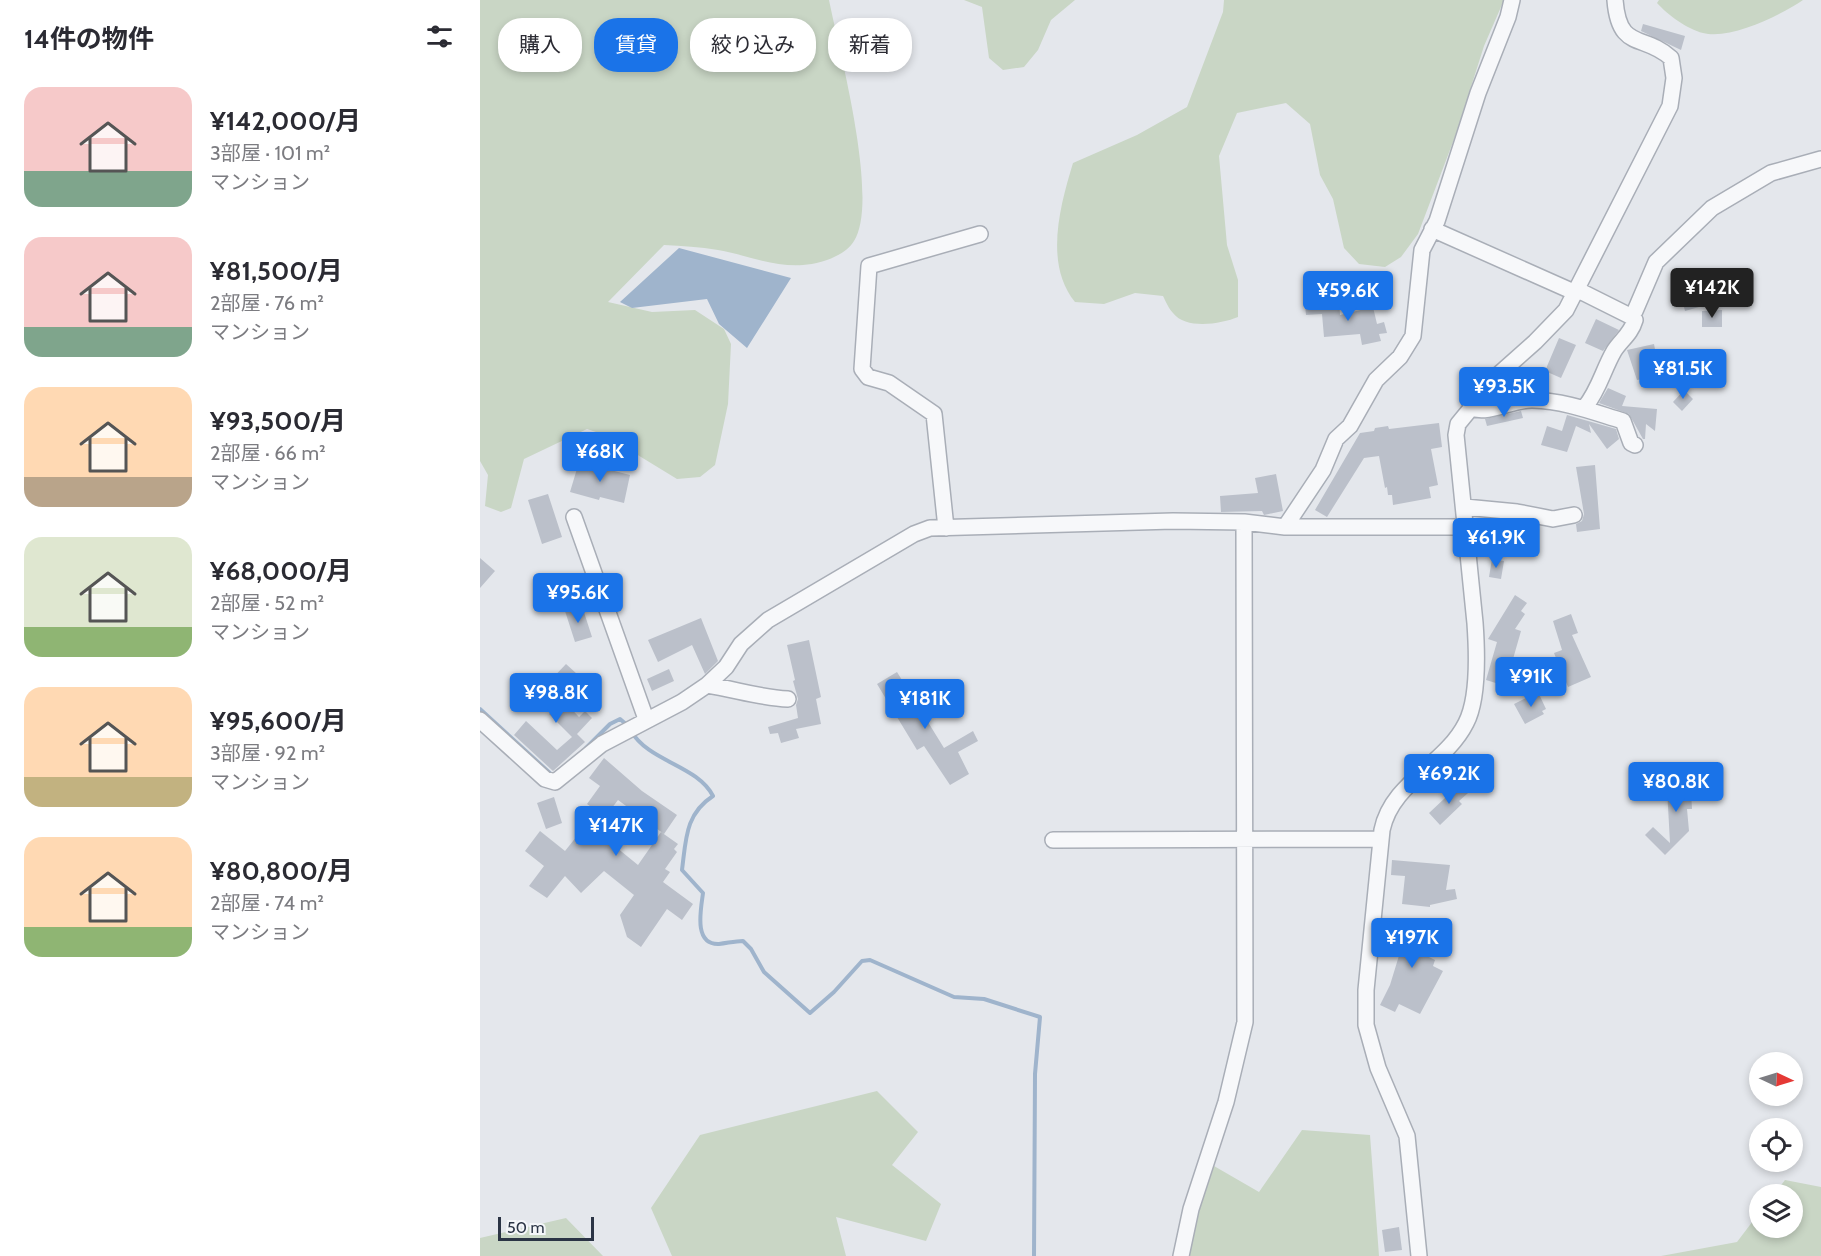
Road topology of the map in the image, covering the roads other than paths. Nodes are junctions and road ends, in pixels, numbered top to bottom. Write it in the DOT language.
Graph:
graph roads {
  1 [pos="1512,0"];
  2 [pos="1615,0"];
  3 [pos="1821,159"];
  4 [pos="1432,229"];
  5 [pos="980,234"];
  6 [pos="1577,292"];
  7 [pos="1635,320"];
  8 [pos="1585,407"];
  9 [pos="1470,408"];
  10 [pos="1635,445"];
  11 [pos="1465,507"];
  12 [pos="1574,515"];
  13 [pos="574,517"];
  14 [pos="1244,522"];
  15 [pos="1285,527"];
  16 [pos="1467,527"];
  17 [pos="946,528"];
  18 [pos="707,685"];
  19 [pos="788,699"];
  20 [pos="646,719"];
  21 [pos="480,720"];
  22 [pos="1243,839"];
  23 [pos="1381,839"];
  24 [pos="1053,840"];
  25 [pos="1181,1256"];
  26 [pos="1419,1256"];
  1 -- 4 [label="street"];
  2 -- 6 [label="street"];
  3 -- 6 [label="street"];
  4 -- 6 [label="street"];
  4 -- 15 [label="street"];
  5 -- 17 [label="street"];
  6 -- 9 [label="street"];
  7 -- 8 [label="street"];
  8 -- 9 [label="street"];
  8 -- 10 [label="street"];
  9 -- 11 [label="street"];
  11 -- 12 [label="street"];
  11 -- 16 [label="street"];
  13 -- 20 [label="street"];
  14 -- 15 [label="street"];
  14 -- 17 [label="street"];
  14 -- 22 [label="street"];
  15 -- 16 [label="street"];
  16 -- 23 [label="street"];
  17 -- 18 [label="street"];
  18 -- 19 [label="street"];
  18 -- 20 [label="street"];
  20 -- 21 [label="street"];
  22 -- 23 [label="street"];
  22 -- 24 [label="street"];
  22 -- 25 [label="street"];
  23 -- 26 [label="street"];
}
